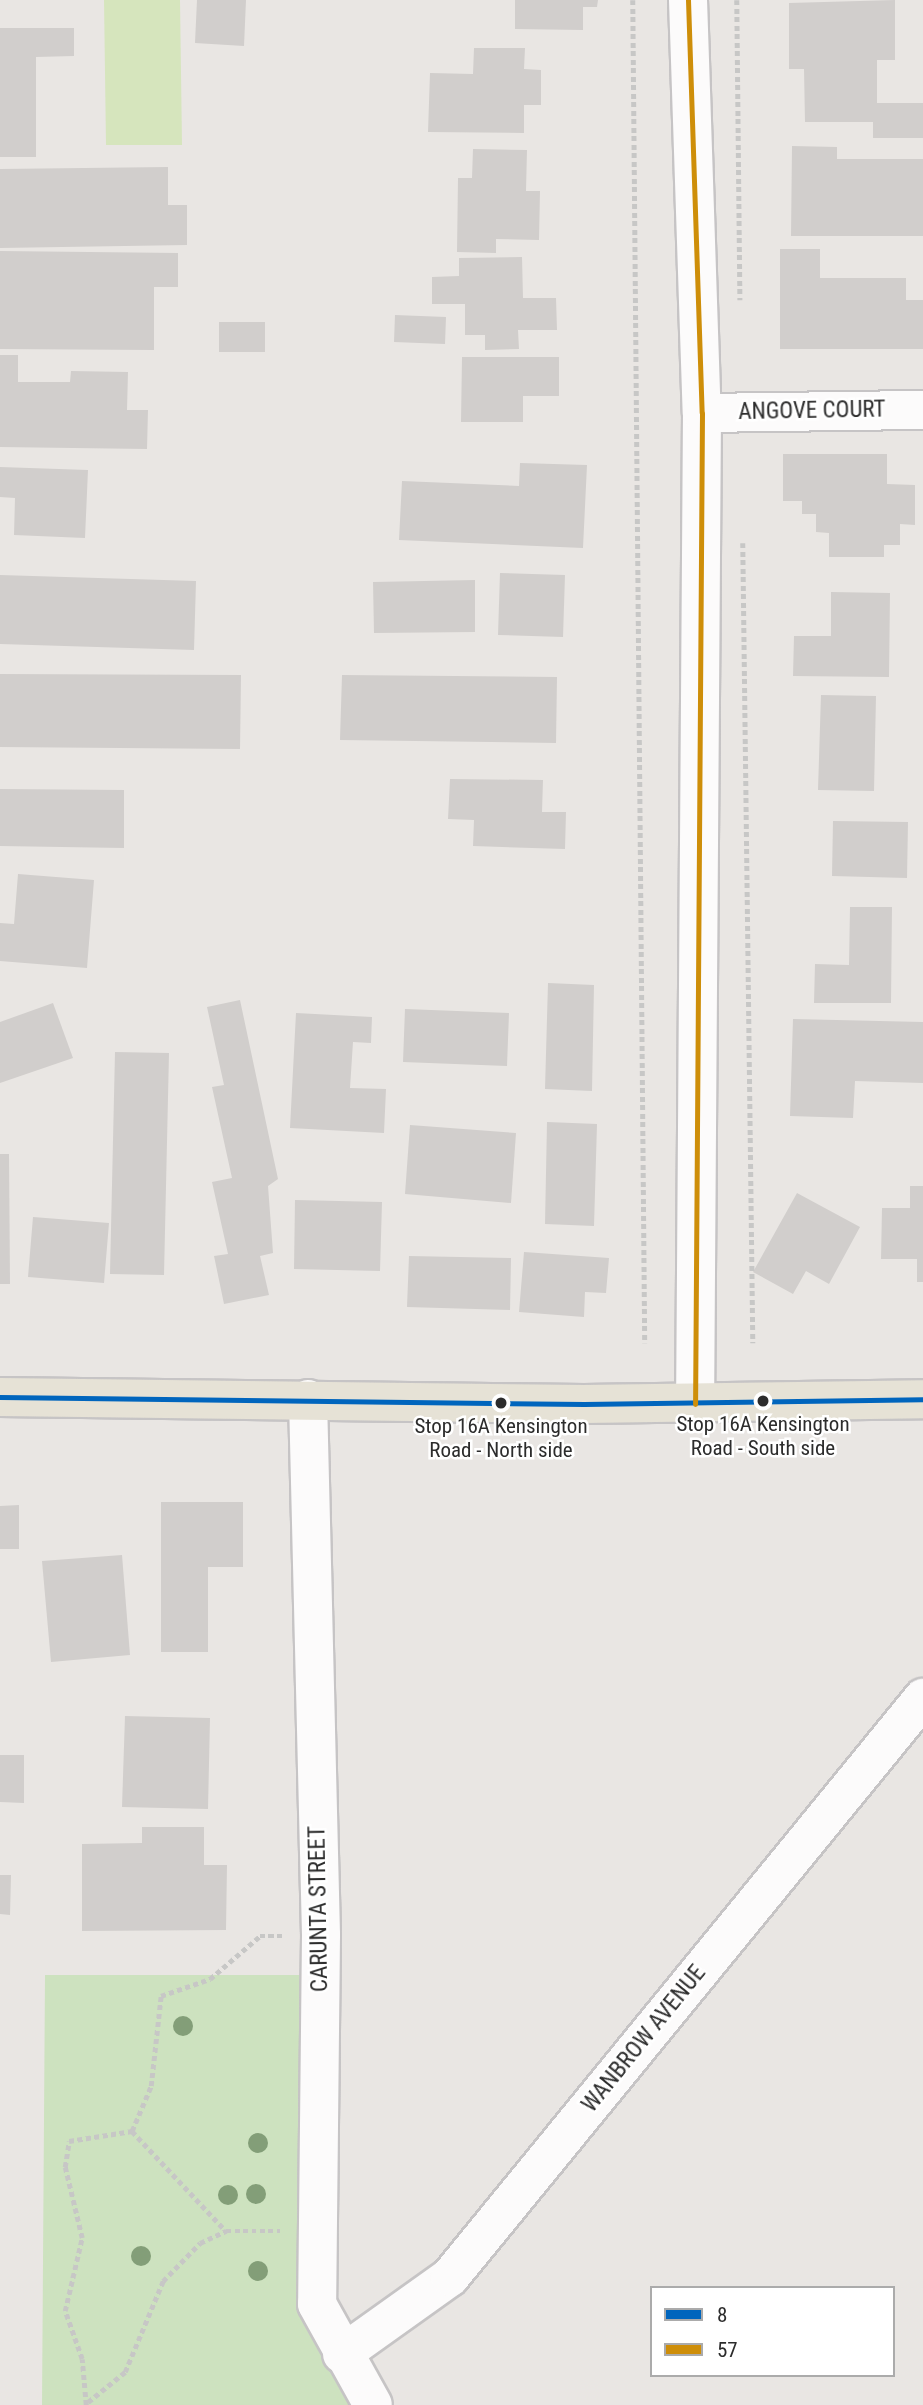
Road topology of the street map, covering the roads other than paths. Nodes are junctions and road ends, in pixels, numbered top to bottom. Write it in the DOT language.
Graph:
graph roads {
  1 [pos="688,0"];
  2 [pos="923,410"];
  3 [pos="702,413"];
  4 [pos="0,1397"];
  5 [pos="308,1399"];
  6 [pos="923,1399"];
  7 [pos="695,1404"];
  8 [pos="923,1698"];
  9 [pos="342,2354"];
  10 [pos="373,2405"];
  1 -- 3 [label="street"];
  2 -- 3 [label="street, ANGOVE COURT"];
  3 -- 7 [label="street"];
  4 -- 5 [label="main road"];
  5 -- 7 [label="main road"];
  5 -- 9 [label="street, CARUNTA STREET"];
  6 -- 7 [label="main road"];
  8 -- 9 [label="street, WANBROW AVENUE"];
  9 -- 10 [label="street, CARUNTA STREET"];
}
